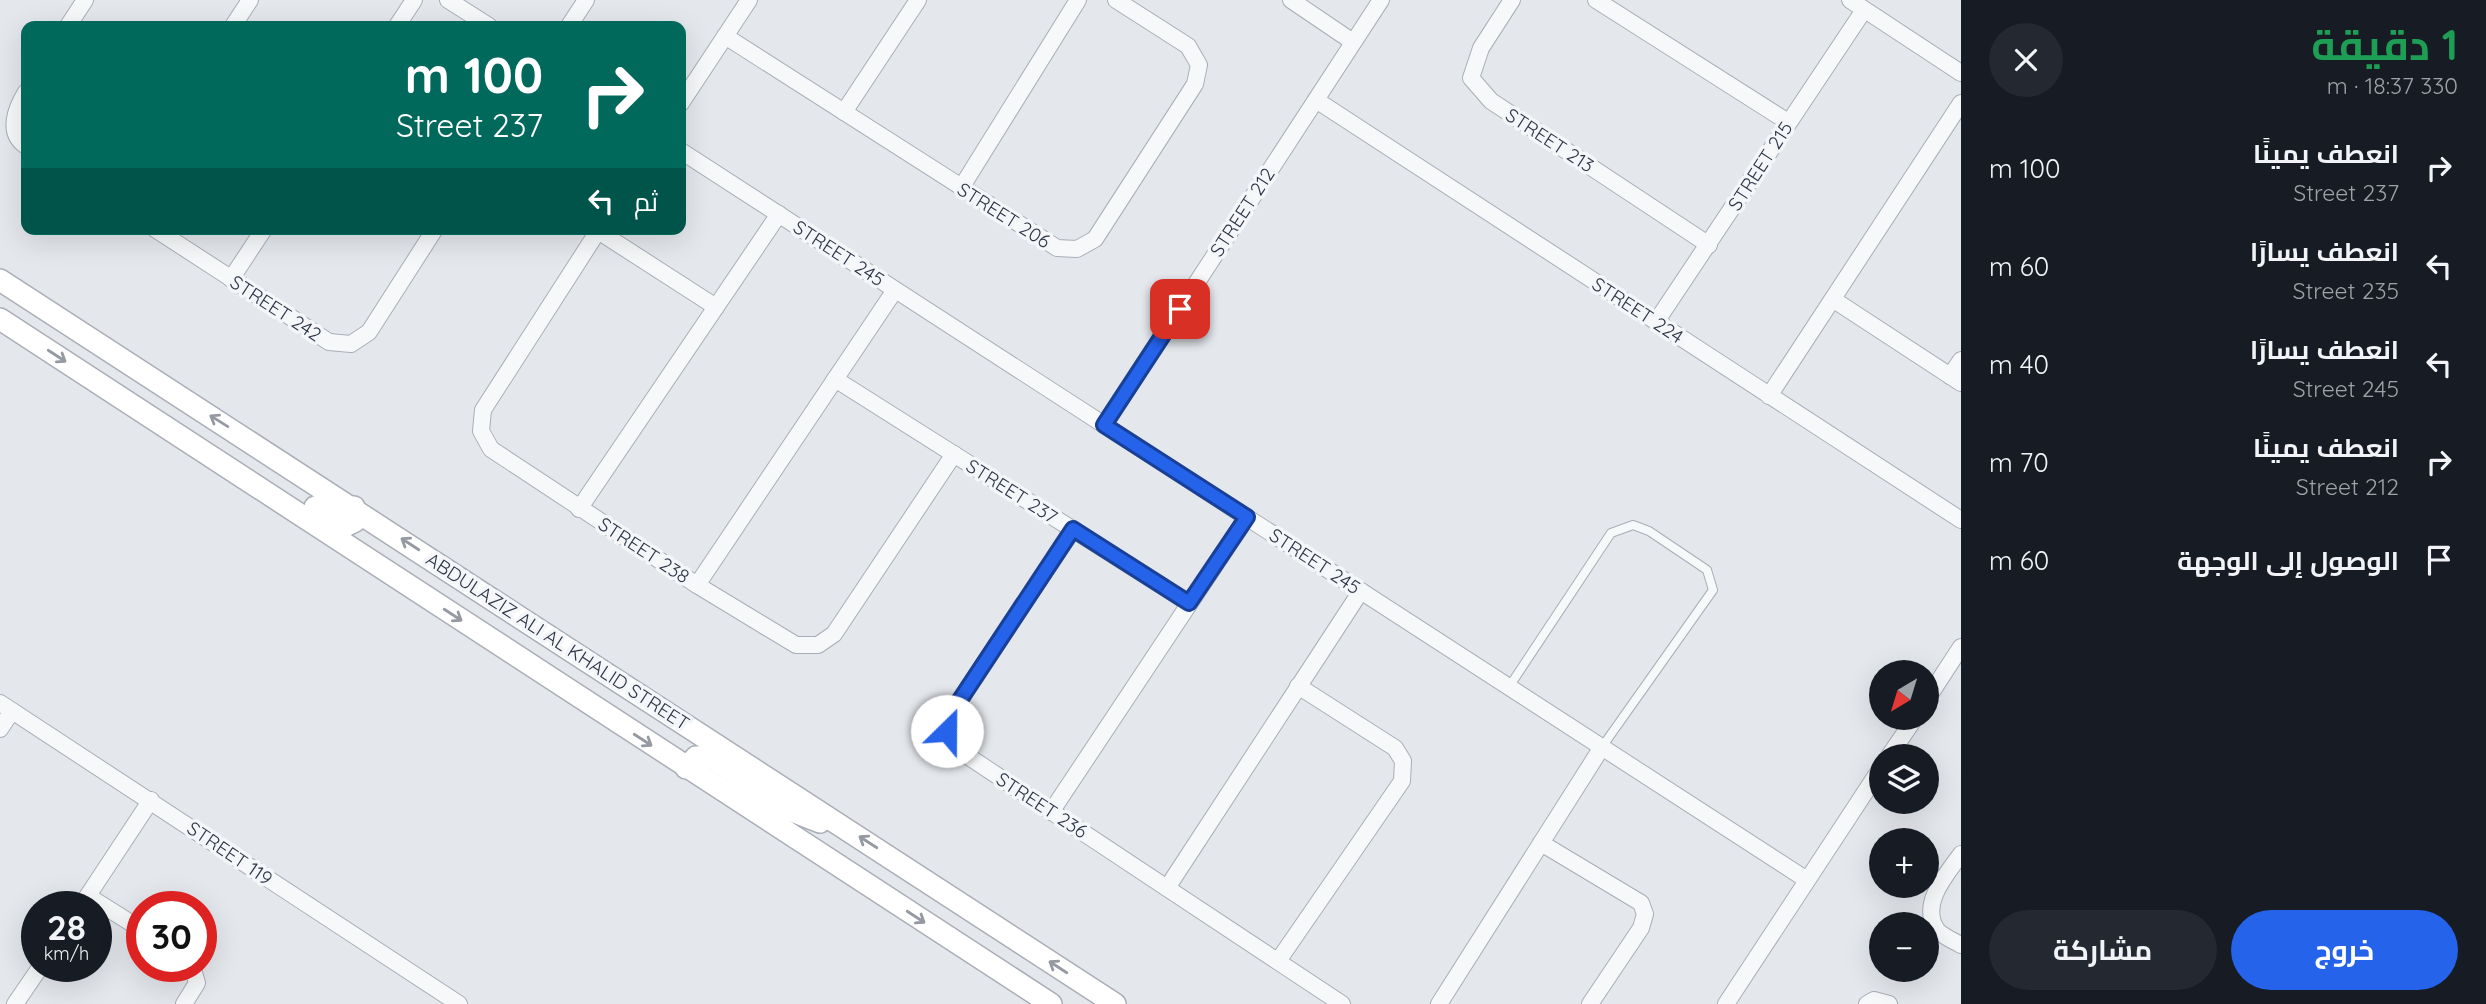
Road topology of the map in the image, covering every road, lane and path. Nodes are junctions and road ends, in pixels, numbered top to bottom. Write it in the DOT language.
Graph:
graph roads {
  1 [pos="85,0"];
  2 [pos="414,0"];
  3 [pos="448,0"];
  4 [pos="586,0"];
  5 [pos="749,0"];
  6 [pos="918,0"];
  7 [pos="1078,0"];
  8 [pos="1116,0"];
  9 [pos="1291,0"];
  10 [pos="1381,0"];
  11 [pos="1513,0"];
  12 [pos="1596,0"];
  13 [pos="1850,0"];
  14 [pos="246,2"];
  15 [pos="1864,10"];
  16 [pos="71,21"];
  17 [pos="236,21"];
  18 [pos="400,21"];
  19 [pos="481,21"];
  20 [pos="572,21"];
  21 [pos="725,36"];
  22 [pos="1353,42"];
  23 [pos="1961,73"];
  24 [pos="686,95"];
  25 [pos="21,100"];
  26 [pos="1316,100"];
  27 [pos="1961,103"];
  28 [pos="844,112"];
  29 [pos="1788,122"];
  30 [pos="21,143"];
  31 [pos="686,154"];
  32 [pos="961,188"];
  33 [pos="779,214"];
  34 [pos="164,235"];
  35 [pos="260,235"];
  36 [pos="431,235"];
  37 [pos="593,235"];
  38 [pos="604,235"];
  39 [pos="1709,245"];
  40 [pos="231,279"];
  41 [pos="0,280"];
  42 [pos="895,290"];
  43 [pos="1834,300"];
  44 [pos="716,307"];
  45 [pos="1656,322"];
  46 [pos="4,324"];
  47 [pos="1961,360"];
  48 [pos="835,379"];
  49 [pos="1956,379"];
  50 [pos="1769,396"];
  51 [pos="1104,425"];
  52 [pos="207,454"];
  53 [pos="954,454"];
  54 [pos="354,508"];
  55 [pos="579,509"];
  56 [pos="1247,517"];
  57 [pos="1961,520"];
  58 [pos="1073,529"];
  59 [pos="697,585"];
  60 [pos="1361,591"];
  61 [pos="1189,603"];
  62 [pos="1961,647"];
  63 [pos="1939,681"];
  64 [pos="1298,686"];
  65 [pos="1509,687"];
  66 [pos="6,707"];
  67 [pos="0,729"];
  68 [pos="1602,747"];
  69 [pos="686,768"];
  70 [pos="1869,786"];
  71 [pos="151,800"];
  72 [pos="1051,811"];
  73 [pos="843,826"];
  74 [pos="1541,843"];
  75 [pos="1961,854"];
  76 [pos="1807,880"];
  77 [pos="1167,888"];
  78 [pos="92,891"];
  79 [pos="1961,945"];
  80 [pos="1278,961"];
  81 [pos="30,982"];
  82 [pos="197,982"];
  83 [pos="15,1004"];
  84 [pos="184,1004"];
  85 [pos="459,1004"];
  86 [pos="1051,1004"];
  87 [pos="1115,1004"];
  88 [pos="1342,1004"];
  89 [pos="1438,1004"];
  90 [pos="1590,1004"];
  91 [pos="1726,1004"];
  92 [pos="1867,1004"];
  93 [pos="1889,1004"];
  1 -- 16 [label="street"];
  2 -- 18 [label="street"];
  3 -- 19 [label="street"];
  4 -- 20 [label="street"];
  5 -- 21 [label="street"];
  6 -- 28 [label="street"];
  7 -- 32 [label="street"];
  8 -- 32 [label="street, STREET 206"];
  9 -- 22 [label="street"];
  10 -- 22 [label="street, STREET 212"];
  11 -- 39 [label="street, STREET 213"];
  12 -- 29 [label="street"];
  13 -- 15 [label="street"];
  14 -- 17 [label="street"];
  15 -- 23 [label="street"];
  15 -- 29 [label="street, STREET 215"];
  21 -- 24 [label="street"];
  21 -- 28 [label="street, STREET 206"];
  22 -- 26 [label="street, STREET 212"];
  25 -- 30 [label="street"];
  26 -- 45 [label="street, STREET 224"];
  26 -- 51 [label="street, STREET 212"];
  27 -- 43 [label="street"];
  28 -- 32 [label="street, STREET 206"];
  29 -- 39 [label="street, STREET 215"];
  31 -- 33 [label="street, STREET 245"];
  33 -- 42 [label="street, STREET 245"];
  33 -- 44 [label="street"];
  34 -- 40 [label="street, STREET 242"];
  35 -- 40 [label="street"];
  36 -- 40 [label="street, STREET 242"];
  37 -- 55 [label="street, STREET 238"];
  38 -- 44 [label="street"];
  39 -- 45 [label="street, STREET 215"];
  54 -- 41 [label="street, ABDULAZIZ ALI AL KHALID STREET, one-way"];
  42 -- 48 [label="street"];
  42 -- 51 [label="street, STREET 245"];
  43 -- 49 [label="street"];
  43 -- 50 [label="street"];
  44 -- 55 [label="street"];
  45 -- 50 [label="street, STREET 224"];
  46 -- 52 [label="street, ABDULAZIZ ALI AL KHALID STREET, one-way"];
  47 -- 49 [label="street"];
  48 -- 53 [label="street, STREET 237"];
  48 -- 59 [label="street"];
  50 -- 57 [label="street, STREET 224"];
  51 -- 56 [label="street, STREET 245"];
  52 -- 54 [label="street"];
  52 -- 69 [label="street, ABDULAZIZ ALI AL KHALID STREET, one-way"];
  53 -- 58 [label="street, STREET 237"];
  53 -- 59 [label="street, STREET 238"];
  73 -- 54 [label="street, ABDULAZIZ ALI AL KHALID STREET, one-way"];
  55 -- 59 [label="street, STREET 238"];
  56 -- 60 [label="street, STREET 245"];
  56 -- 61 [label="street"];
  58 -- 61 [label="street, STREET 237"];
  58 -- 72 [label="street, STREET 236"];
  60 -- 64 [label="street"];
  60 -- 65 [label="street, STREET 245"];
  61 -- 72 [label="street"];
  62 -- 63 [label="street"];
  64 -- 77 [label="street"];
  64 -- 80 [label="street"];
  65 -- 68 [label="street, STREET 245"];
  65 -- 68 [label="lane"];
  66 -- 67 [label="street"];
  66 -- 71 [label="street, STREET 119"];
  68 -- 74 [label="street"];
  68 -- 76 [label="street, STREET 245"];
  69 -- 73 [label="street"];
  69 -- 86 [label="street, ABDULAZIZ ALI AL KHALID STREET, one-way"];
  70 -- 76 [label="street"];
  71 -- 78 [label="street"];
  71 -- 85 [label="street, STREET 119"];
  72 -- 77 [label="street, STREET 236"];
  87 -- 73 [label="street, ABDULAZIZ ALI AL KHALID STREET, one-way"];
  74 -- 89 [label="street"];
  74 -- 90 [label="street"];
  75 -- 79 [label="street"];
  76 -- 91 [label="street"];
  77 -- 80 [label="street, STREET 236"];
  80 -- 88 [label="street, STREET 236"];
  81 -- 83 [label="street"];
  82 -- 84 [label="street"];
  92 -- 93 [label="street"];
}
